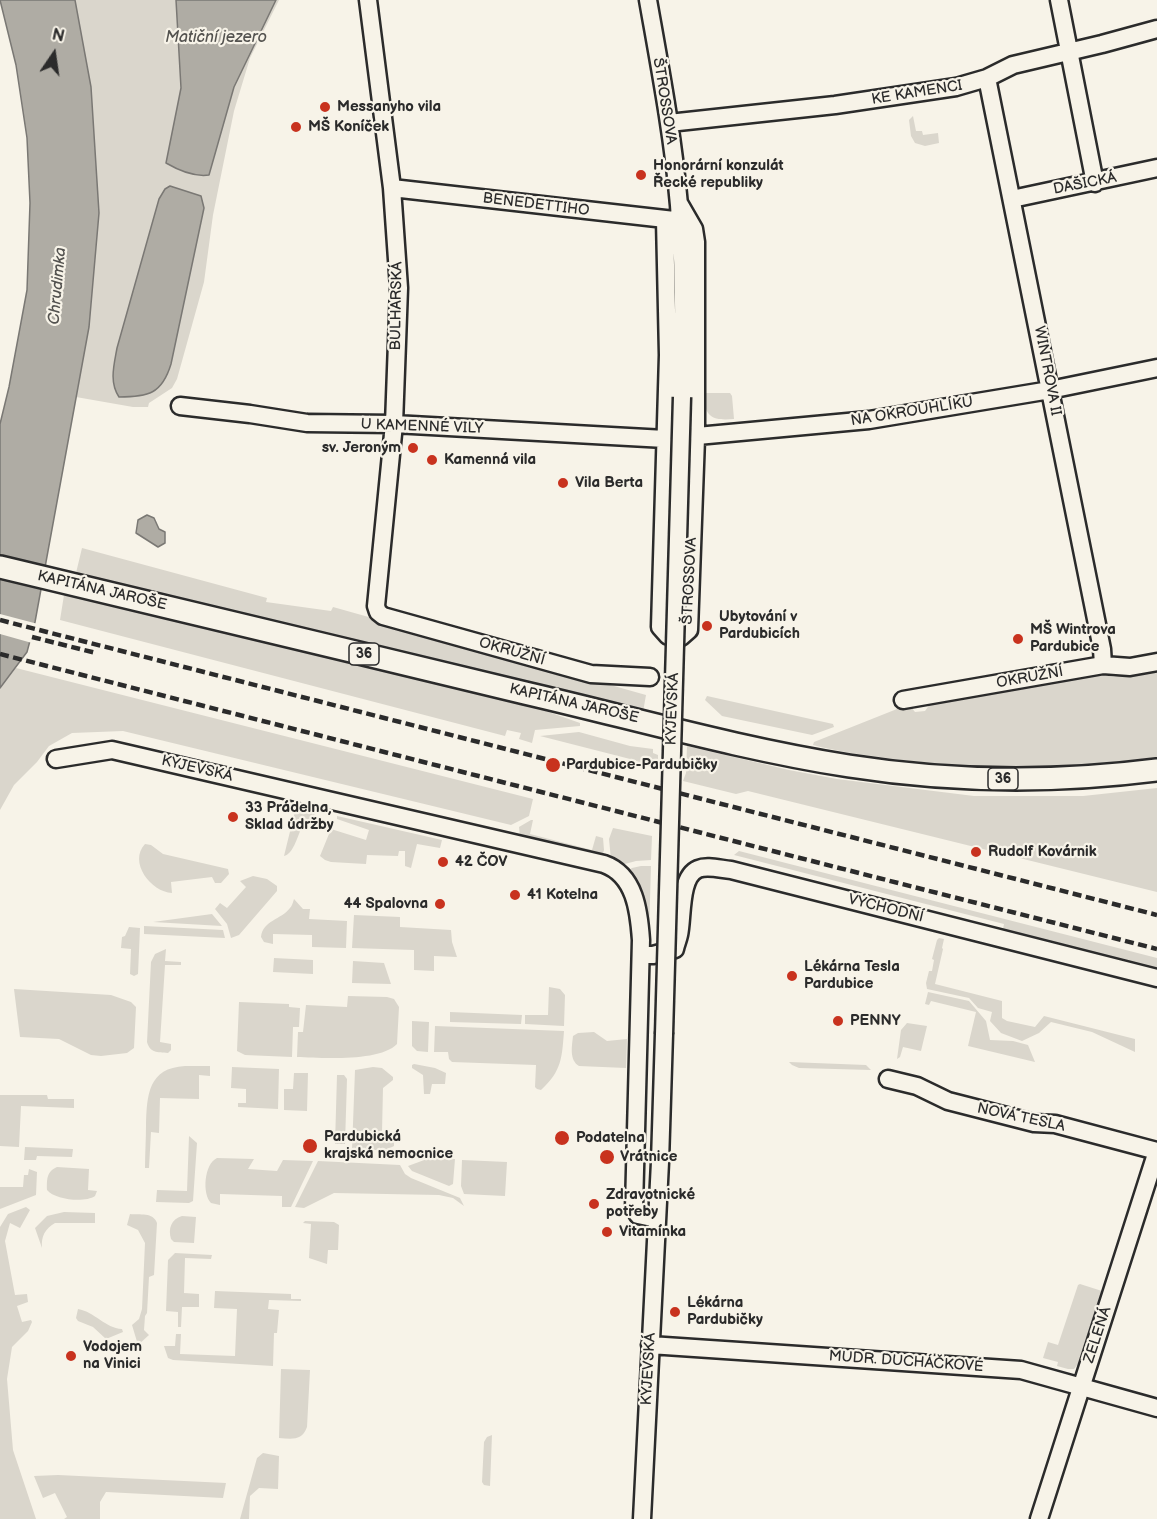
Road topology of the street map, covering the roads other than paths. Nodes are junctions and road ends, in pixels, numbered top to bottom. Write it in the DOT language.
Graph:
graph roads {
  1 [pos="368,0"];
  2 [pos="648,0"];
  3 [pos="1059,0"];
  4 [pos="1157,29"];
  5 [pos="1070,52"];
  6 [pos="987,78"];
  7 [pos="669,123"];
  8 [pos="1157,168"];
  9 [pos="1095,183"];
  10 [pos="392,188"];
  11 [pos="1012,199"];
  12 [pos="679,203"];
  13 [pos="672,220"];
  14 [pos="681,240"];
  15 [pos="1157,368"];
  16 [pos="1050,390"];
  17 [pos="180,406"];
  18 [pos="394,424"];
  19 [pos="696,438"];
  20 [pos="665,439"];
  21 [pos="0,567"];
  22 [pos="378,612"];
  23 [pos="1157,662"];
  24 [pos="1103,665"];
  25 [pos="650,677"];
  26 [pos="903,700"];
  27 [pos="56,759"];
  28 [pos="1157,770"];
  29 [pos="642,955"];
  30 [pos="1157,978"];
  31 [pos="888,1079"];
  32 [pos="1157,1151"];
  33 [pos="634,1177"];
  34 [pos="660,1178"];
  35 [pos="1150,1194"];
  36 [pos="657,1219"];
  37 [pos="650,1345"];
  38 [pos="1082,1385"];
  39 [pos="1157,1408"];
  40 [pos="642,1519"];
  41 [pos="1039,1519"];
  1 -- 10 [label="street, BULHARSKÁ"];
  2 -- 7 [label="street, ŠTROSSOVA"];
  3 -- 5 [label="street"];
  4 -- 5 [label="street, KE KAMENCI"];
  5 -- 6 [label="street, KE KAMENCI"];
  5 -- 9 [label="street"];
  6 -- 7 [label="street, KE KAMENCI"];
  6 -- 11 [label="street, WINTROVA II"];
  7 -- 12 [label="street, ŠTROSSOVA"];
  8 -- 9 [label="street, DAŠICKÁ"];
  9 -- 11 [label="street, DAŠICKÁ"];
  10 -- 13 [label="street, BENEDETTIHO"];
  10 -- 18 [label="street, BULHARSKÁ"];
  11 -- 16 [label="street, WINTROVA II"];
  12 -- 13 [label="street, ŠTROSSOVA"];
  12 -- 19 [label="street, ŠTROSSOVA"];
  13 -- 14 [label="street, ŠTROSSOVA"];
  13 -- 20 [label="street, ŠTROSSOVA"];
  14 -- 34 [label="street, KYJEVSKÁ, bridge"];
  15 -- 16 [label="street, NA OKROUHLÍKU"];
  16 -- 19 [label="street, NA OKROUHLÍKU"];
  16 -- 24 [label="street, WINTROVA II"];
  17 -- 18 [label="street, U KAMENNÉ VILY"];
  18 -- 20 [label="street, U KAMENNÉ VILY"];
  18 -- 22 [label="street, BULHARSKÁ"];
  19 -- 20 [label="street, NA OKROUHLÍKU"];
  19 -- 20 [label="street, ŠTROSSOVA"];
  21 -- 28 [label="main road, KAPITÁNA JAROŠE / 36"];
  22 -- 25 [label="street, OKRUŽNÍ"];
  23 -- 24 [label="street, OKRUŽNÍ"];
  24 -- 26 [label="street, OKRUŽNÍ"];
  27 -- 29 [label="street, KYJEVSKÁ"];
  29 -- 30 [label="street, VÝCHODNÍ"];
  29 -- 33 [label="street"];
  31 -- 32 [label="street, NOVÁ TESLA"];
  32 -- 35 [label="street, ZELENÁ"];
  33 -- 34 [label="street"];
  33 -- 36 [label="street"];
  34 -- 36 [label="street, KYJEVSKÁ"];
  35 -- 38 [label="street, ZELENÁ"];
  36 -- 37 [label="street, KYJEVSKÁ"];
  37 -- 38 [label="street, MUDR. DUCHÁČKOVÉ"];
  37 -- 40 [label="street, KYJEVSKÁ"];
  38 -- 39 [label="street, MUDR. DUCHÁČKOVÉ"];
  38 -- 41 [label="street, ZELENÁ"];
}
